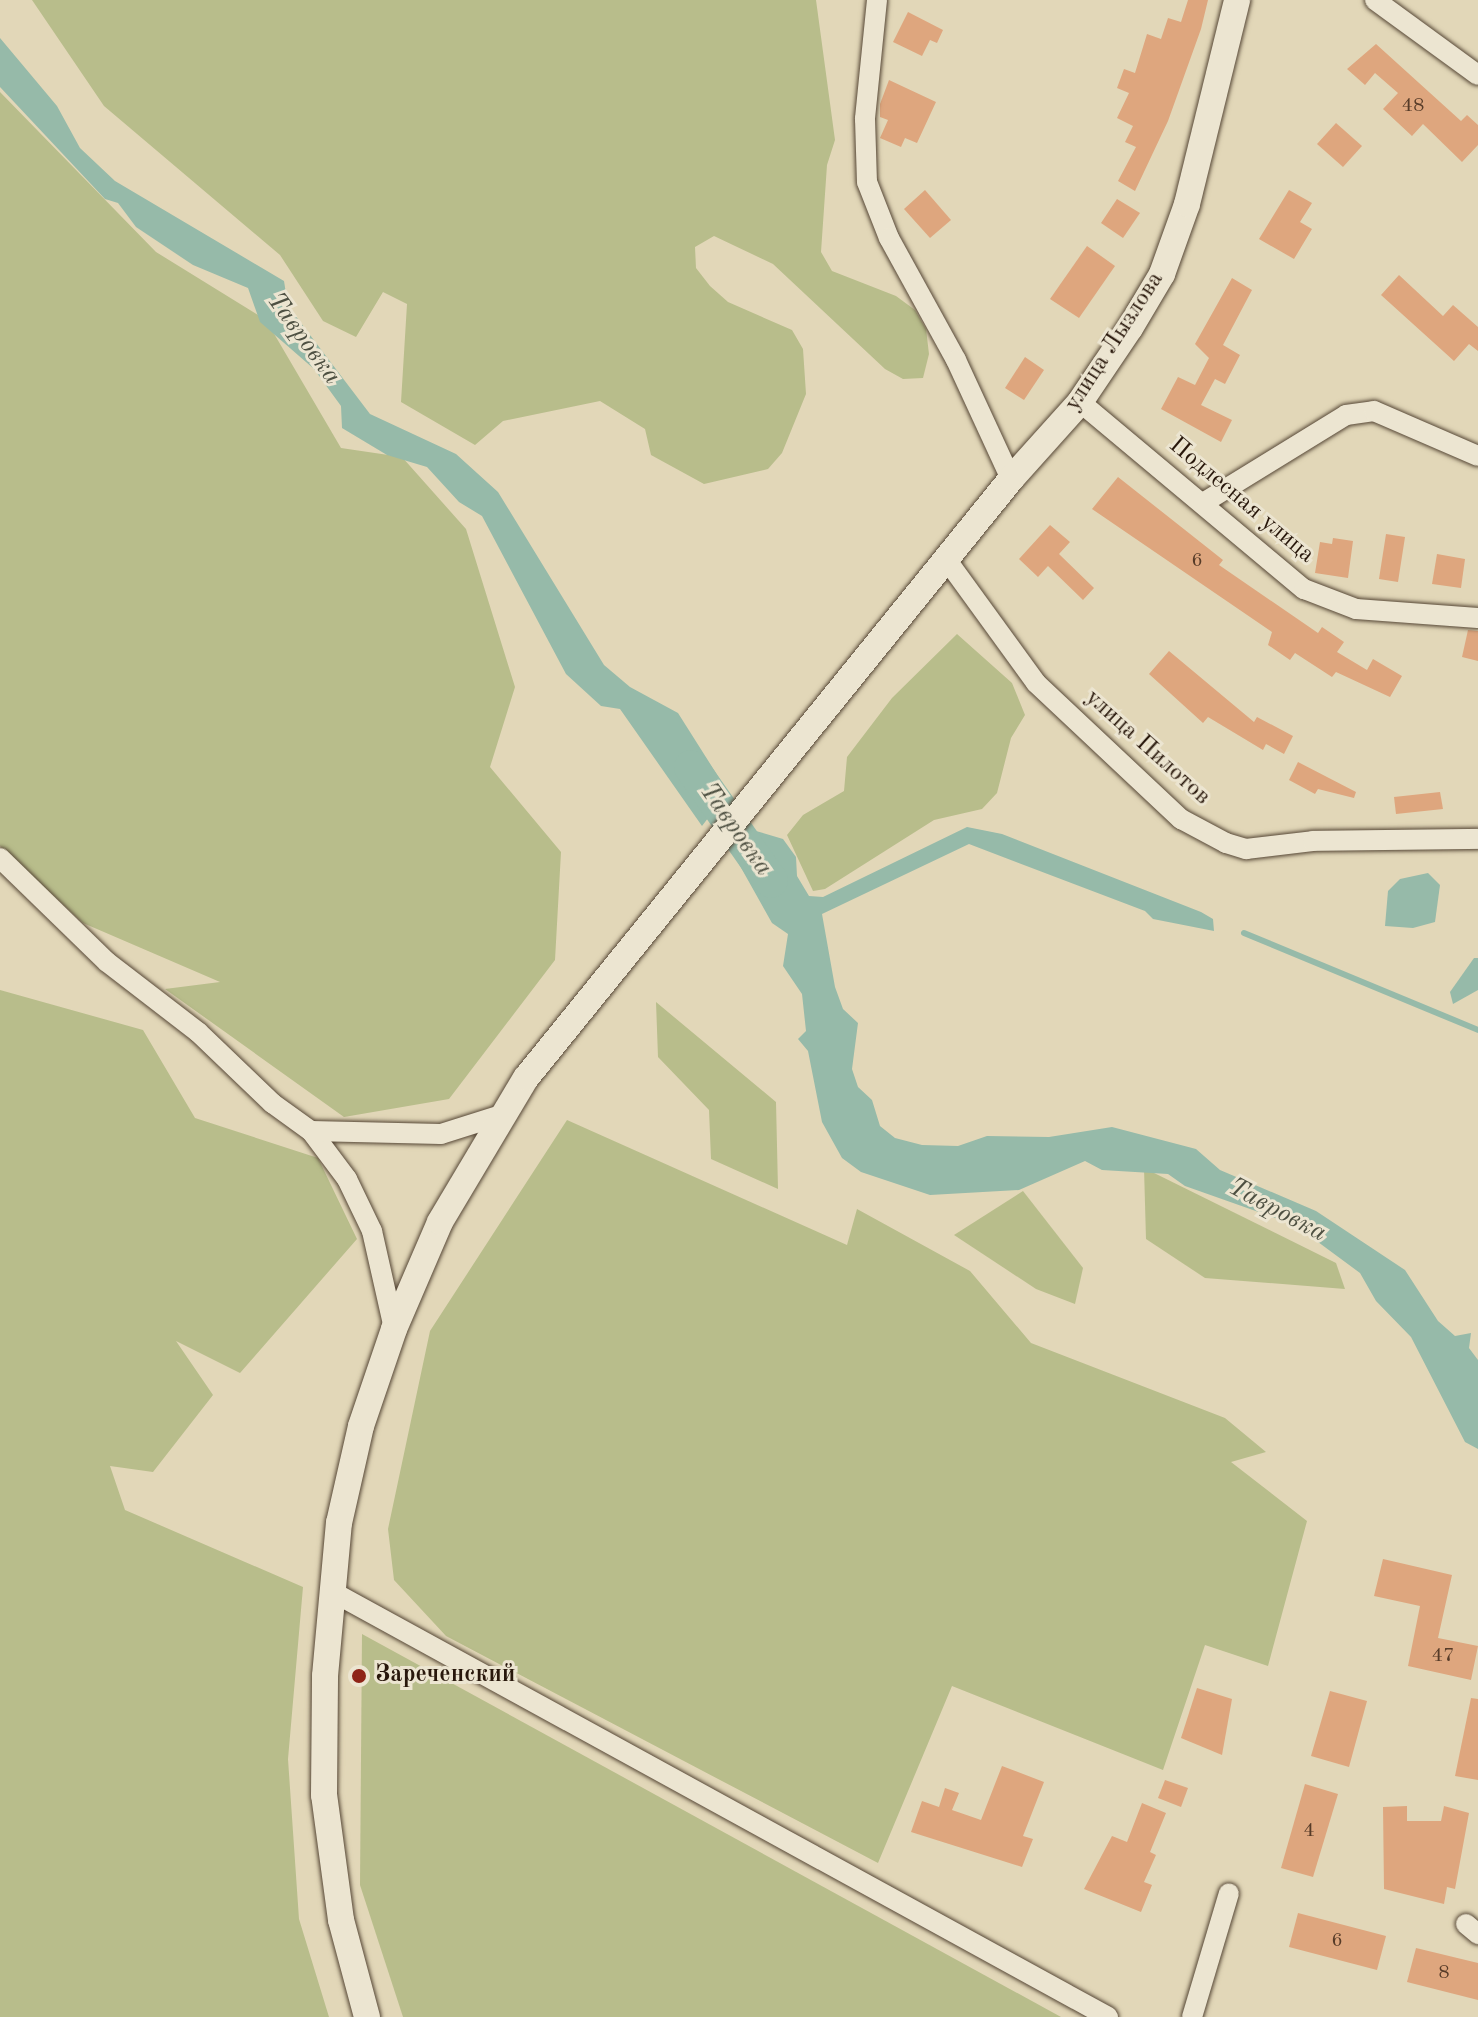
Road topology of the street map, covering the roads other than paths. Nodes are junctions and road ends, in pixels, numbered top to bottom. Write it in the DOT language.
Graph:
graph roads {
  1 [pos="877,0"];
  2 [pos="1237,0"];
  3 [pos="1375,0"];
  4 [pos="1478,75"];
  5 [pos="1080,402"];
  6 [pos="1478,456"];
  7 [pos="1011,479"];
  8 [pos="1203,503"];
  9 [pos="946,559"];
  10 [pos="1478,618"];
  11 [pos="1478,839"];
  12 [pos="0,858"];
  13 [pos="501,1115"];
  14 [pos="311,1131"];
  15 [pos="394,1329"];
  16 [pos="331,1591"];
  17 [pos="1229,1893"];
  18 [pos="367,2017"];
  19 [pos="1108,2017"];
  20 [pos="1192,2017"];
  1 -- 7 [label="street"];
  2 -- 5 [label="street, улица Лызлова"];
  3 -- 4 [label="street"];
  5 -- 7 [label="street, улица Лызлова"];
  5 -- 8 [label="street, Подлесная улица"];
  6 -- 8 [label="street"];
  7 -- 9 [label="street, улица Лызлова"];
  8 -- 10 [label="street, Подлесная улица"];
  9 -- 11 [label="street, улица Пилотов"];
  9 -- 13 [label="street, улица Лызлова"];
  12 -- 14 [label="street"];
  13 -- 14 [label="street"];
  13 -- 15 [label="street, улица Лызлова"];
  14 -- 15 [label="street"];
  15 -- 16 [label="street, улица Лызлова"];
  16 -- 18 [label="street, улица Лызлова"];
  16 -- 19 [label="street"];
  17 -- 20 [label="street"];
}
